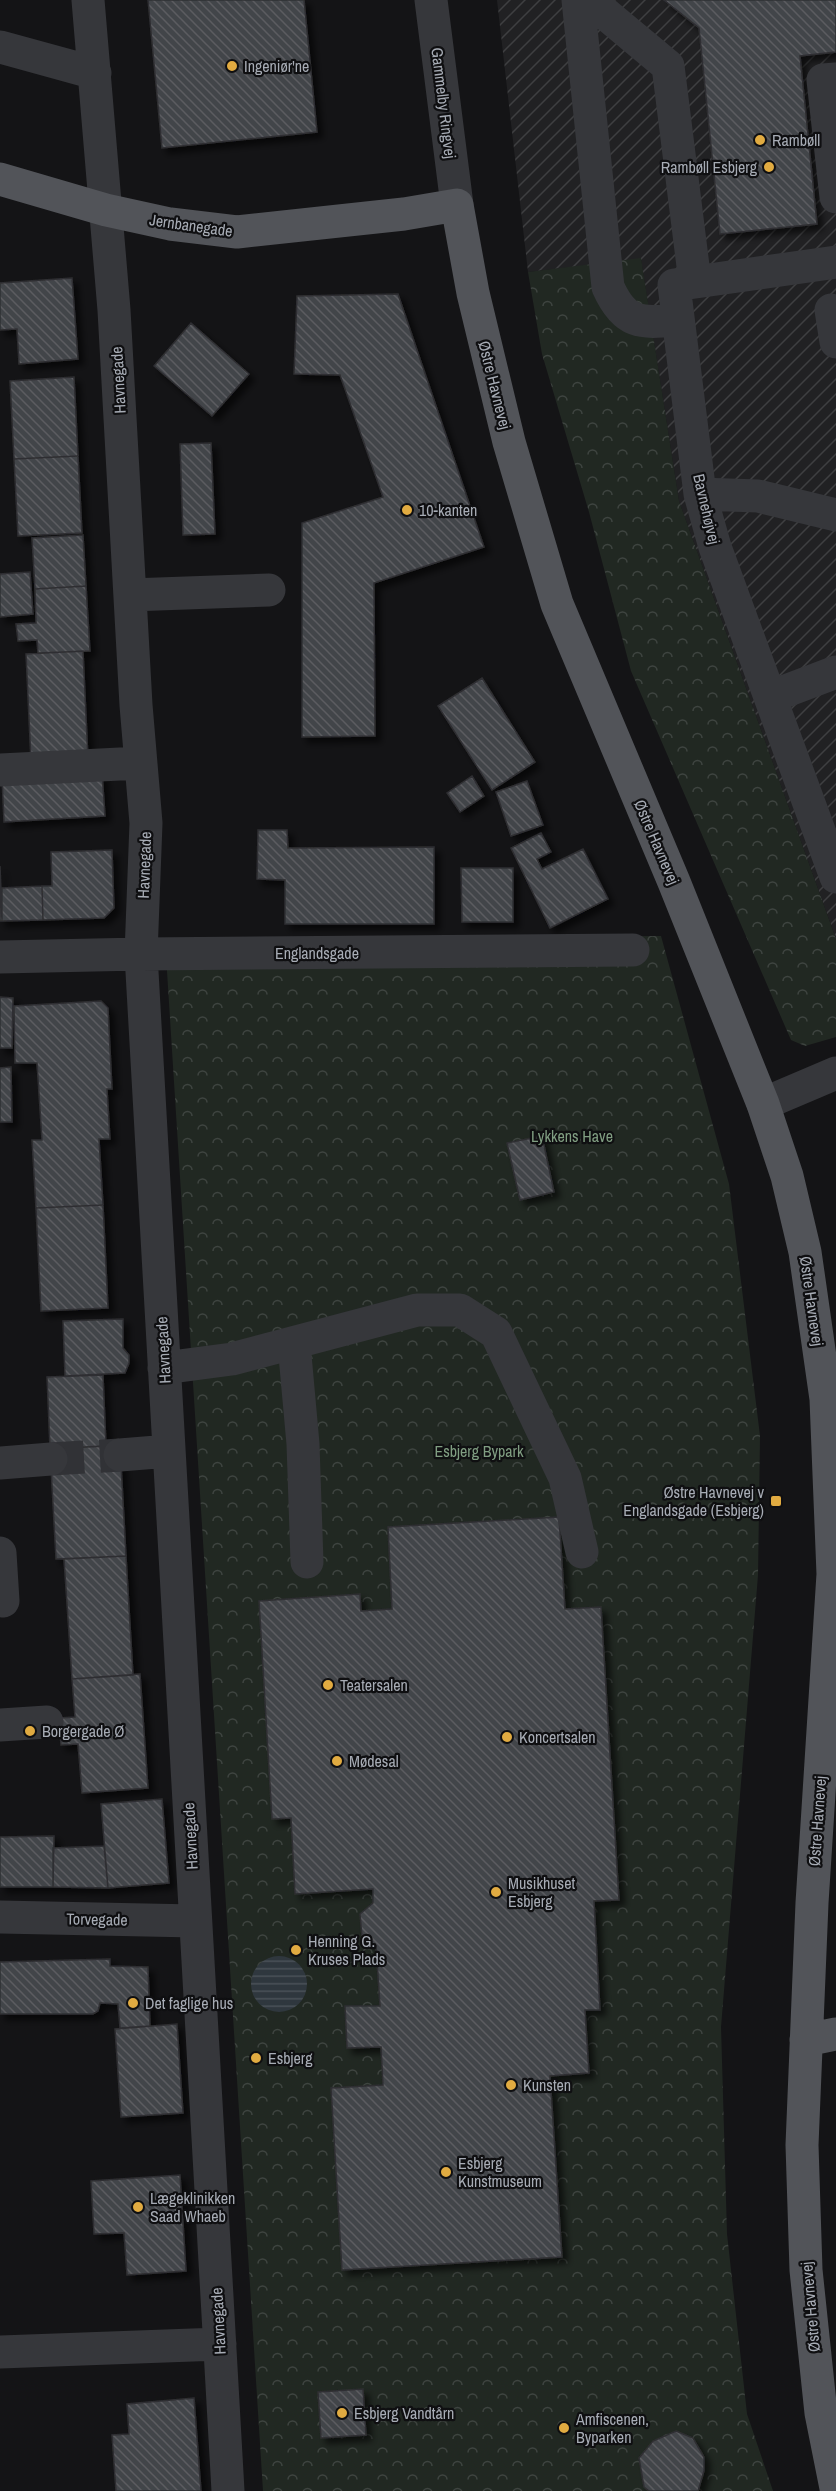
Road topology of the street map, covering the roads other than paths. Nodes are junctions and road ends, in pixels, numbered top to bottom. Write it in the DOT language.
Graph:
graph roads {
  1 [pos="88,0"];
  2 [pos="431,0"];
  3 [pos="578,0"];
  4 [pos="589,0"];
  5 [pos="0,47"];
  6 [pos="95,74"];
  7 [pos="836,79"];
  8 [pos="0,179"];
  9 [pos="836,197"];
  10 [pos="457,205"];
  11 [pos="106,210"];
  12 [pos="836,262"];
  13 [pos="695,282"];
  14 [pos="831,310"];
  15 [pos="678,320"];
  16 [pos="836,342"];
  17 [pos="700,494"];
  18 [pos="836,515"];
  19 [pos="269,590"];
  20 [pos="130,595"];
  21 [pos="836,672"];
  22 [pos="770,697"];
  23 [pos="140,763"];
  24 [pos="0,770"];
  25 [pos="830,840"];
  26 [pos="836,877"];
  27 [pos="633,950"];
  28 [pos="141,954"];
  29 [pos="0,957"];
  30 [pos="836,1073"];
  31 [pos="763,1104"];
  32 [pos="294,1344"];
  33 [pos="164,1368"];
  34 [pos="169,1451"];
  35 [pos="120,1455"];
  36 [pos="51,1459"];
  37 [pos="0,1463"];
  38 [pos="582,1552"];
  39 [pos="0,1553"];
  40 [pos="307,1562"];
  41 [pos="834,1574"];
  42 [pos="3,1601"];
  43 [pos="47,1722"];
  44 [pos="0,1725"];
  45 [pos="0,1917"];
  46 [pos="195,1921"];
  47 [pos="821,2037"];
  48 [pos="220,2344"];
  49 [pos="0,2352"];
  50 [pos="836,2488"];
  51 [pos="228,2491"];
  1 -- 6 [label="street, Havnegade"];
  2 -- 10 [label="street, Gammelby Ringvej"];
  3 -- 15 [label="street"];
  4 -- 13 [label="street"];
  5 -- 6 [label="street"];
  6 -- 11 [label="street, Havnegade"];
  7 -- 9 [label="street"];
  8 -- 11 [label="main road, Jernbanegade"];
  10 -- 11 [label="main road, Jernbanegade"];
  10 -- 31 [label="main road, Østre Havnevej"];
  11 -- 20 [label="street, Havnegade"];
  12 -- 13 [label="street, Bavnehøjvej"];
  13 -- 15 [label="street, Bavnehøjvej"];
  14 -- 16 [label="street"];
  15 -- 17 [label="street, Bavnehøjvej"];
  17 -- 18 [label="street"];
  17 -- 22 [label="street, Bavnehøjvej"];
  19 -- 20 [label="street"];
  20 -- 23 [label="street, Havnegade"];
  21 -- 22 [label="street"];
  22 -- 25 [label="street, Bavnehøjvej"];
  23 -- 24 [label="street"];
  23 -- 28 [label="street, Havnegade"];
  25 -- 26 [label="street, Bavnehøjvej"];
  27 -- 28 [label="street, Englandsgade"];
  28 -- 29 [label="street, Englandsgade"];
  28 -- 33 [label="street, Havnegade"];
  30 -- 31 [label="street"];
  31 -- 41 [label="main road, Østre Havnevej"];
  32 -- 33 [label="street"];
  32 -- 38 [label="street"];
  32 -- 40 [label="street"];
  33 -- 34 [label="street, Havnegade"];
  34 -- 35 [label="street"];
  34 -- 46 [label="street, Havnegade"];
  36 -- 37 [label="street"];
  39 -- 42 [label="street"];
  41 -- 47 [label="main road, Østre Havnevej"];
  43 -- 44 [label="street"];
  45 -- 46 [label="street, Torvegade"];
  46 -- 48 [label="street, Havnegade"];
  47 -- 50 [label="main road, Østre Havnevej"];
  48 -- 49 [label="street"];
  48 -- 51 [label="street, Havnegade"];
}
